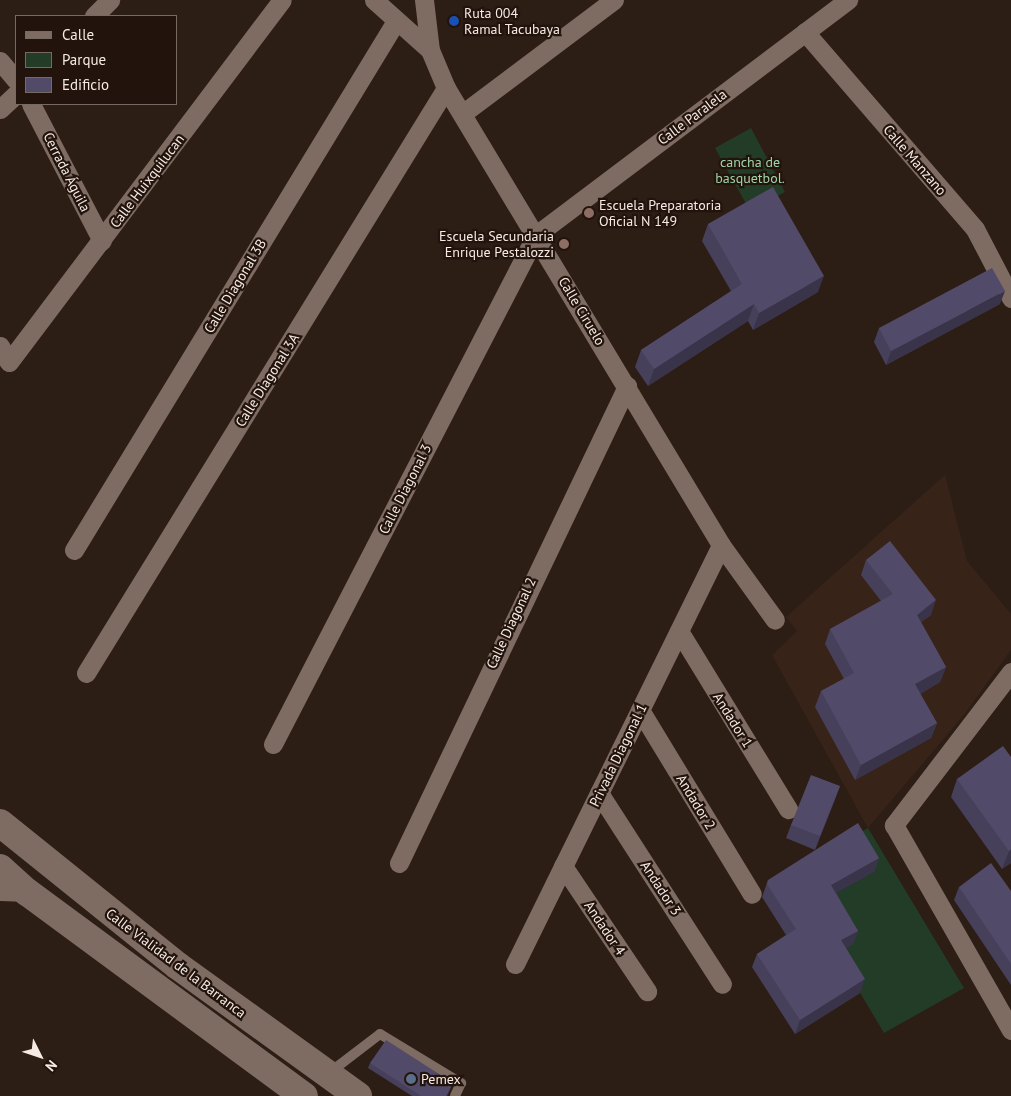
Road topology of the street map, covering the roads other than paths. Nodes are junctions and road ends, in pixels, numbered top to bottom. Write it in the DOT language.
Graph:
graph roads {
  1 [pos="110,0"];
  2 [pos="282,0"];
  3 [pos="374,0"];
  4 [pos="424,0"];
  5 [pos="614,0"];
  6 [pos="848,0"];
  7 [pos="95,15"];
  8 [pos="396,21"];
  9 [pos="805,32"];
  10 [pos="430,50"];
  11 [pos="0,61"];
  12 [pos="15,79"];
  13 [pos="446,88"];
  14 [pos="15,95"];
  15 [pos="32,105"];
  16 [pos="0,109"];
  17 [pos="462,114"];
  18 [pos="536,235"];
  19 [pos="102,241"];
  20 [pos="1011,298"];
  21 [pos="5,354"];
  22 [pos="627,386"];
  23 [pos="721,545"];
  24 [pos="74,550"];
  25 [pos="775,620"];
  26 [pos="679,631"];
  27 [pos="86,672"];
  28 [pos="1011,672"];
  29 [pos="640,710"];
  30 [pos="274,744"];
  31 [pos="599,793"];
  32 [pos="788,809"];
  33 [pos="0,823"];
  34 [pos="399,863"];
  35 [pos="563,866"];
  36 [pos="0,868"];
  37 [pos="13,892"];
  38 [pos="752,894"];
  39 [pos="515,964"];
  40 [pos="722,984"];
  41 [pos="647,991"];
  42 [pos="1011,1030"];
  43 [pos="326,1075"];
  44 [pos="304,1096"];
  45 [pos="358,1096"];
  46 [pos="455,1096"];
  1 -- 7 [label="street"];
  2 -- 19 [label="street, Calle Huixquilucan"];
  3 -- 8 [label="street"];
  4 -- 10 [label="street"];
  5 -- 17 [label="street"];
  6 -- 9 [label="street, Calle Paralela"];
  8 -- 10 [label="street"];
  8 -- 24 [label="street, Calle Diagonal 3B"];
  9 -- 18 [label="street, Calle Paralela"];
  9 -- 20 [label="street, Calle Manzano"];
  10 -- 13 [label="street, Calle Ciruelo"];
  11 -- 12 [label="street"];
  13 -- 17 [label="street, Calle Ciruelo"];
  13 -- 27 [label="street, Calle Diagonal 3A"];
  14 -- 16 [label="street"];
  15 -- 19 [label="street, Cerrada Águila"];
  17 -- 18 [label="street, Calle Ciruelo"];
  18 -- 22 [label="street, Calle Ciruelo"];
  18 -- 30 [label="street, Calle Diagonal 3"];
  19 -- 21 [label="street, Calle Huixquilucan"];
  22 -- 23 [label="street, Calle Ciruelo"];
  22 -- 34 [label="street, Calle Diagonal 2"];
  23 -- 25 [label="street, Calle Ciruelo"];
  23 -- 26 [label="street, Privada Diagonal 1"];
  26 -- 29 [label="street, Privada Diagonal 1"];
  26 -- 32 [label="street, Andador 1"];
  28 -- 42 [label="street"];
  29 -- 31 [label="street, Privada Diagonal 1"];
  29 -- 38 [label="street, Andador 2"];
  31 -- 35 [label="street, Privada Diagonal 1"];
  31 -- 40 [label="street, Andador 3"];
  33 -- 43 [label="main road, Calle Vialidad de la Barranca"];
  35 -- 39 [label="street, Privada Diagonal 1"];
  35 -- 41 [label="street, Andador 4"];
  36 -- 37 [label="main road"];
  37 -- 44 [label="main road"];
  43 -- 45 [label="main road, Calle Vialidad de la Barranca"];
  43 -- 46 [label="lane"];
}
